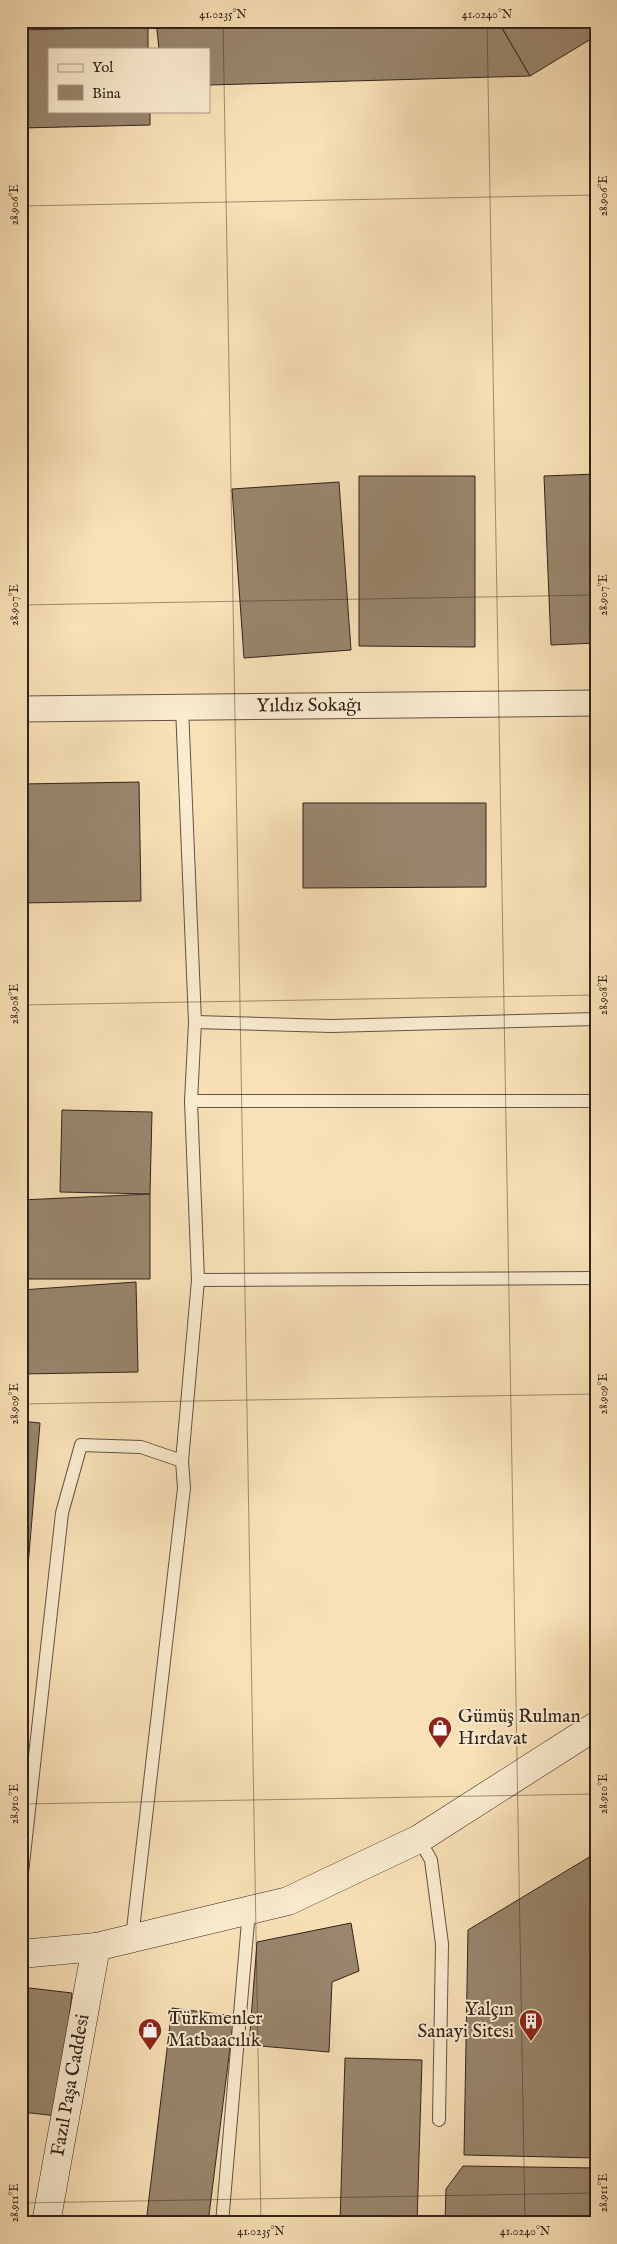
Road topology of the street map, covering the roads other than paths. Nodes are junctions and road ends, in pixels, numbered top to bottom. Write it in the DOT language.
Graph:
graph roads {
  1 [pos="596,703"];
  2 [pos="182,707"];
  3 [pos="21,709"];
  4 [pos="596,1020"];
  5 [pos="195,1022"];
  6 [pos="191,1101"];
  7 [pos="596,1101"];
  8 [pos="596,1278"];
  9 [pos="198,1280"];
  10 [pos="182,1461"];
  11 [pos="596,1726"];
  12 [pos="419,1839"];
  13 [pos="21,1882"];
  14 [pos="249,1910"];
  15 [pos="132,1938"];
  16 [pos="96,1947"];
  17 [pos="21,1954"];
  18 [pos="438,2120"];
  19 [pos="46,2223"];
  20 [pos="222,2223"];
  1 -- 2 [label="street, Yıldız Sokağı"];
  2 -- 3 [label="street, Yıldız Sokağı"];
  2 -- 5 [label="lane"];
  4 -- 5 [label="lane"];
  5 -- 6 [label="lane"];
  6 -- 7 [label="lane"];
  6 -- 9 [label="lane"];
  8 -- 9 [label="lane"];
  9 -- 10 [label="lane"];
  10 -- 13 [label="lane"];
  10 -- 15 [label="lane"];
  11 -- 12 [label="main road"];
  12 -- 14 [label="main road"];
  12 -- 18 [label="lane"];
  14 -- 15 [label="main road"];
  14 -- 20 [label="lane"];
  15 -- 16 [label="main road"];
  16 -- 17 [label="main road"];
  16 -- 19 [label="main road, Fazıl Paşa Caddesi"];
}
